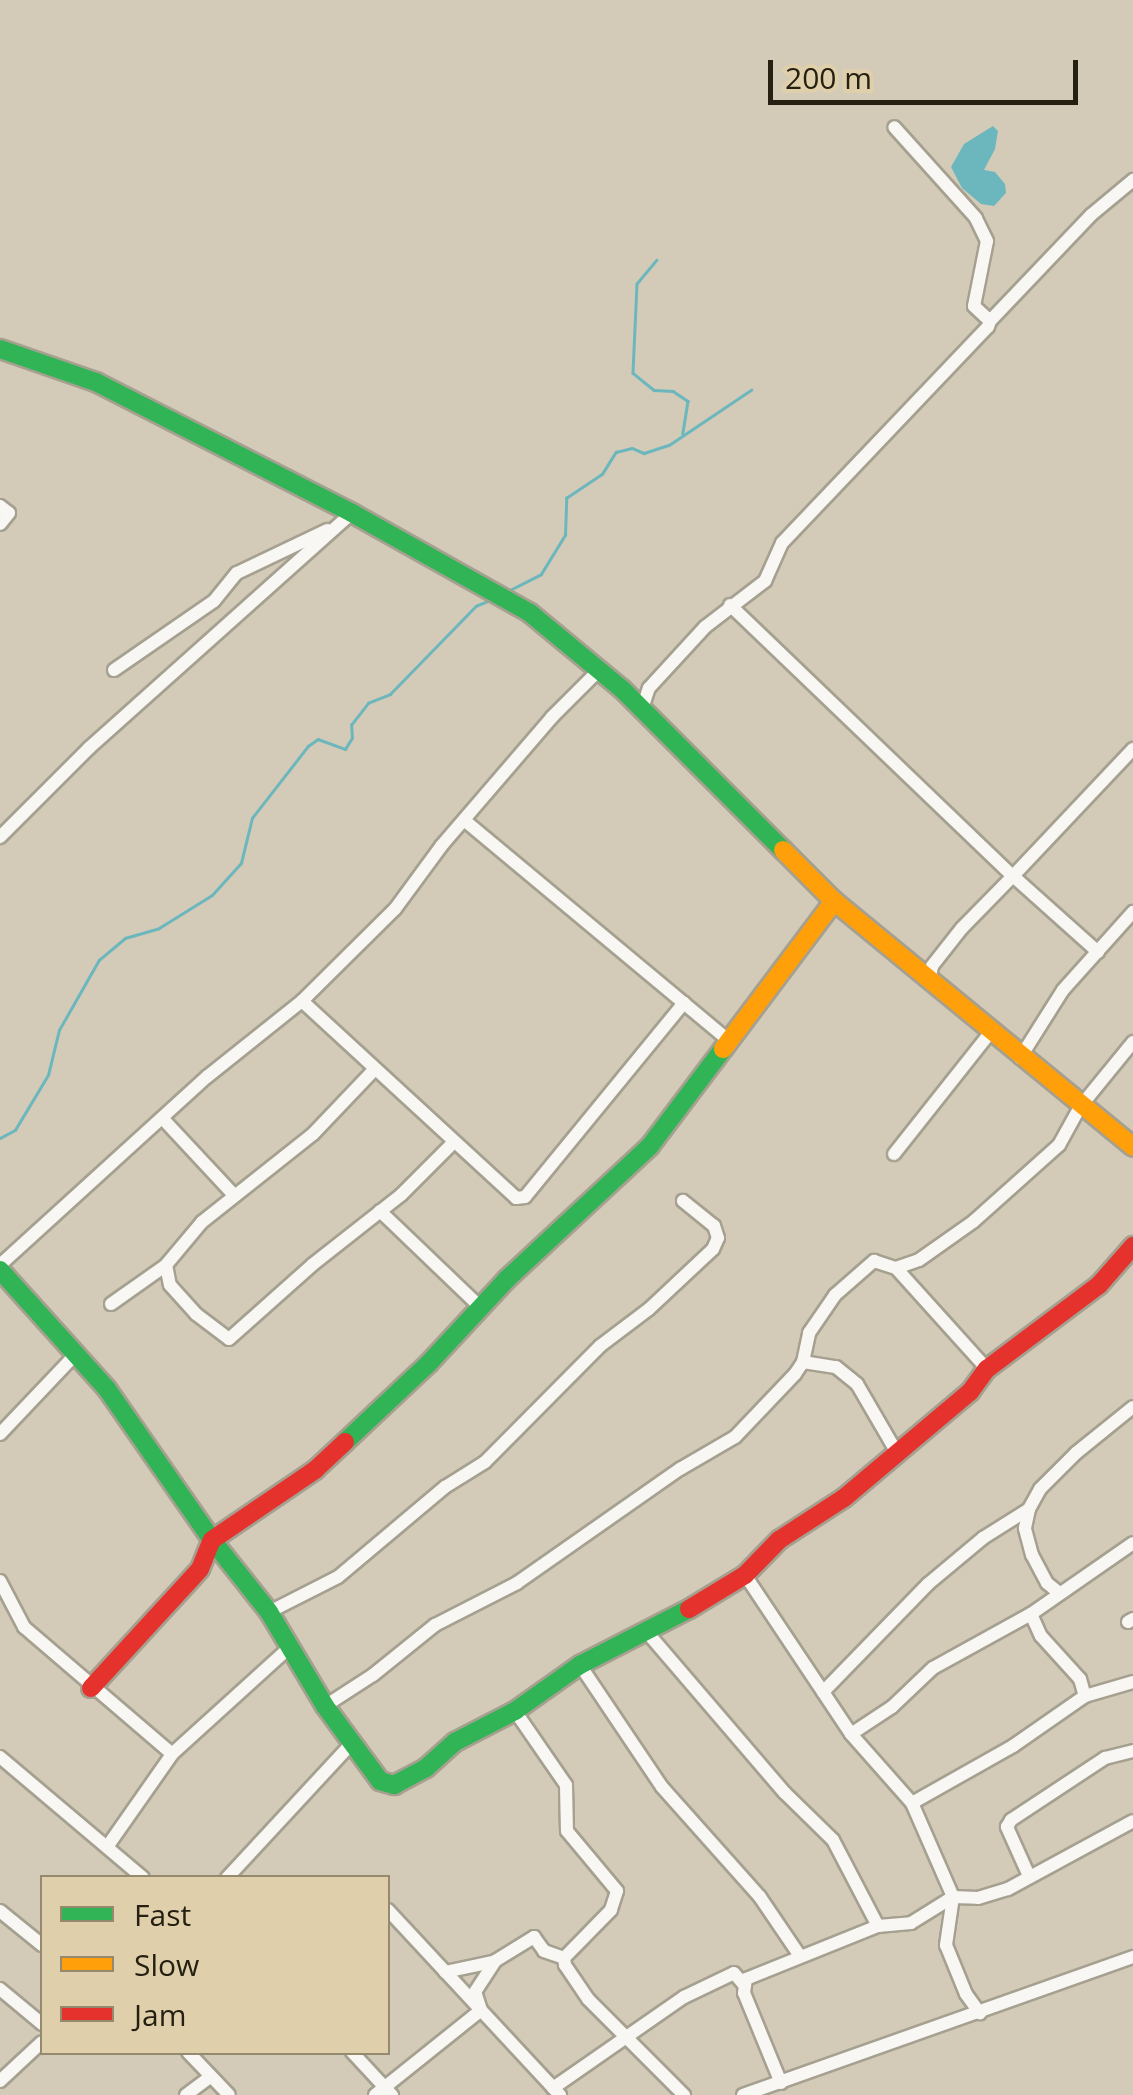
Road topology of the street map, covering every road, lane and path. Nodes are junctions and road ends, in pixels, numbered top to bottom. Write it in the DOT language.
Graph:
graph roads {
  1 [pos="894,127"];
  2 [pos="1133,180"];
  3 [pos="990,320"];
  4 [pos="0,349"];
  5 [pos="0,506"];
  6 [pos="346,519"];
  7 [pos="0,524"];
  8 [pos="730,605"];
  9 [pos="600,669"];
  10 [pos="114,670"];
  11 [pos="622,688"];
  12 [pos="649,688"];
  13 [pos="642,709"];
  14 [pos="1133,749"];
  15 [pos="464,820"];
  16 [pos="0,836"];
  17 [pos="1013,876"];
  18 [pos="834,901"];
  19 [pos="1133,912"];
  20 [pos="1098,952"];
  21 [pos="929,982"];
  22 [pos="302,1001"];
  23 [pos="684,1002"];
  24 [pos="990,1033"];
  25 [pos="729,1040"];
  26 [pos="1133,1042"];
  27 [pos="1020,1058"];
  28 [pos="373,1071"];
  29 [pos="1080,1107"];
  30 [pos="164,1120"];
  31 [pos="452,1144"];
  32 [pos="1133,1147"];
  33 [pos="894,1154"];
  34 [pos="233,1194"];
  35 [pos="683,1201"];
  36 [pos="380,1211"];
  37 [pos="1133,1246"];
  38 [pos="166,1265"];
  39 [pos="0,1267"];
  40 [pos="896,1268"];
  41 [pos="111,1304"];
  42 [pos="480,1308"];
  43 [pos="74,1356"];
  44 [pos="802,1362"];
  45 [pos="987,1369"];
  46 [pos="1133,1407"];
  47 [pos="0,1434"];
  48 [pos="896,1451"];
  49 [pos="1029,1508"];
  50 [pos="212,1540"];
  51 [pos="1133,1542"];
  52 [pos="745,1575"];
  53 [pos="0,1581"];
  54 [pos="1058,1592"];
  55 [pos="269,1612"];
  56 [pos="1031,1614"];
  57 [pos="646,1632"];
  58 [pos="290,1648"];
  59 [pos="580,1665"];
  60 [pos="1133,1682"];
  61 [pos="91,1688"];
  62 [pos="823,1692"];
  63 [pos="1086,1696"];
  64 [pos="325,1706"];
  65 [pos="515,1711"];
  66 [pos="851,1734"];
  67 [pos="352,1743"];
  68 [pos="172,1754"];
  69 [pos="1132,1754"];
  70 [pos="0,1757"];
  71 [pos="912,1803"];
  72 [pos="1133,1820"];
  73 [pos="106,1848"];
  74 [pos="139,1875"];
  75 [pos="230,1875"];
  76 [pos="1029,1876"];
  77 [pos="953,1897"];
  78 [pos="0,1911"];
  79 [pos="390,1912"];
  80 [pos="878,1926"];
  81 [pos="40,1943"];
  82 [pos="800,1956"];
  83 [pos="1133,1957"];
  84 [pos="564,1958"];
  85 [pos="496,1961"];
  86 [pos="445,1972"];
  87 [pos="744,1986"];
  88 [pos="0,1989"];
  89 [pos="481,2010"];
  90 [pos="980,2013"];
  91 [pos="40,2022"];
  92 [pos="626,2038"];
  93 [pos="40,2044"];
  94 [pos="191,2055"];
  95 [pos="354,2055"];
  96 [pos="210,2077"];
  97 [pos="0,2082"];
  98 [pos="781,2082"];
  99 [pos="383,2092"];
  100 [pos="556,2092"];
  101 [pos="186,2095"];
  102 [pos="229,2095"];
  103 [pos="684,2095"];
  104 [pos="743,2095"];
  1 -- 3 [label="street"];
  2 -- 3 [label="street"];
  3 -- 8 [label="street"];
  4 -- 6 [label="street"];
  5 -- 7 [label="street"];
  6 -- 9 [label="street"];
  6 -- 10 [label="street"];
  6 -- 16 [label="street"];
  8 -- 12 [label="street"];
  8 -- 17 [label="street"];
  9 -- 11 [label="street"];
  9 -- 15 [label="street"];
  11 -- 12 [label="street"];
  11 -- 13 [label="street"];
  12 -- 13 [label="street"];
  13 -- 18 [label="street"];
  14 -- 17 [label="street"];
  15 -- 22 [label="street"];
  15 -- 23 [label="street"];
  17 -- 20 [label="street"];
  17 -- 21 [label="street"];
  18 -- 21 [label="street"];
  18 -- 25 [label="street"];
  19 -- 20 [label="street"];
  20 -- 27 [label="street"];
  21 -- 24 [label="street"];
  22 -- 28 [label="street"];
  22 -- 30 [label="street"];
  23 -- 25 [label="street"];
  23 -- 31 [label="street"];
  24 -- 27 [label="street"];
  24 -- 33 [label="street"];
  25 -- 42 [label="street"];
  26 -- 29 [label="street"];
  27 -- 29 [label="street"];
  28 -- 31 [label="street"];
  28 -- 34 [label="street"];
  29 -- 32 [label="street"];
  29 -- 40 [label="street"];
  30 -- 34 [label="street"];
  30 -- 39 [label="street"];
  31 -- 36 [label="street"];
  34 -- 38 [label="street"];
  35 -- 55 [label="street"];
  36 -- 38 [label="street"];
  36 -- 42 [label="street"];
  37 -- 45 [label="street"];
  38 -- 41 [label="street"];
  39 -- 43 [label="street"];
  40 -- 44 [label="street"];
  40 -- 45 [label="street"];
  42 -- 50 [label="street"];
  43 -- 47 [label="street"];
  43 -- 50 [label="street"];
  44 -- 48 [label="street"];
  44 -- 64 [label="street"];
  45 -- 48 [label="street"];
  46 -- 49 [label="street"];
  48 -- 52 [label="street"];
  49 -- 54 [label="street"];
  49 -- 62 [label="street"];
  50 -- 55 [label="street"];
  50 -- 61 [label="street"];
  51 -- 54 [label="street"];
  52 -- 57 [label="street"];
  52 -- 62 [label="street"];
  53 -- 61 [label="street"];
  54 -- 56 [label="street"];
  55 -- 58 [label="street"];
  56 -- 63 [label="street"];
  56 -- 66 [label="street"];
  57 -- 59 [label="street"];
  57 -- 80 [label="street"];
  58 -- 64 [label="street"];
  58 -- 68 [label="street"];
  59 -- 65 [label="street"];
  59 -- 82 [label="street"];
  60 -- 63 [label="street"];
  61 -- 68 [label="street"];
  62 -- 66 [label="street"];
  63 -- 71 [label="street"];
  64 -- 67 [label="street"];
  65 -- 67 [label="street"];
  65 -- 84 [label="street"];
  66 -- 71 [label="street"];
  67 -- 75 [label="street"];
  68 -- 73 [label="street"];
  69 -- 76 [label="street"];
  70 -- 73 [label="street"];
  71 -- 77 [label="street"];
  72 -- 76 [label="street"];
  73 -- 74 [label="street"];
  76 -- 77 [label="street"];
  77 -- 80 [label="street"];
  77 -- 90 [label="street"];
  78 -- 81 [label="street"];
  79 -- 86 [label="street"];
  80 -- 82 [label="street"];
  82 -- 87 [label="street"];
  83 -- 90 [label="street"];
  84 -- 85 [label="street"];
  84 -- 92 [label="street"];
  85 -- 86 [label="street"];
  85 -- 89 [label="street"];
  86 -- 89 [label="street"];
  87 -- 92 [label="street"];
  87 -- 98 [label="street"];
  88 -- 91 [label="street"];
  89 -- 99 [label="street"];
  89 -- 100 [label="street"];
  90 -- 98 [label="street"];
  92 -- 100 [label="street"];
  92 -- 103 [label="street"];
  93 -- 97 [label="street"];
  94 -- 96 [label="street"];
  95 -- 99 [label="street"];
  96 -- 101 [label="street"];
  96 -- 102 [label="street"];
  98 -- 104 [label="street"];
}
